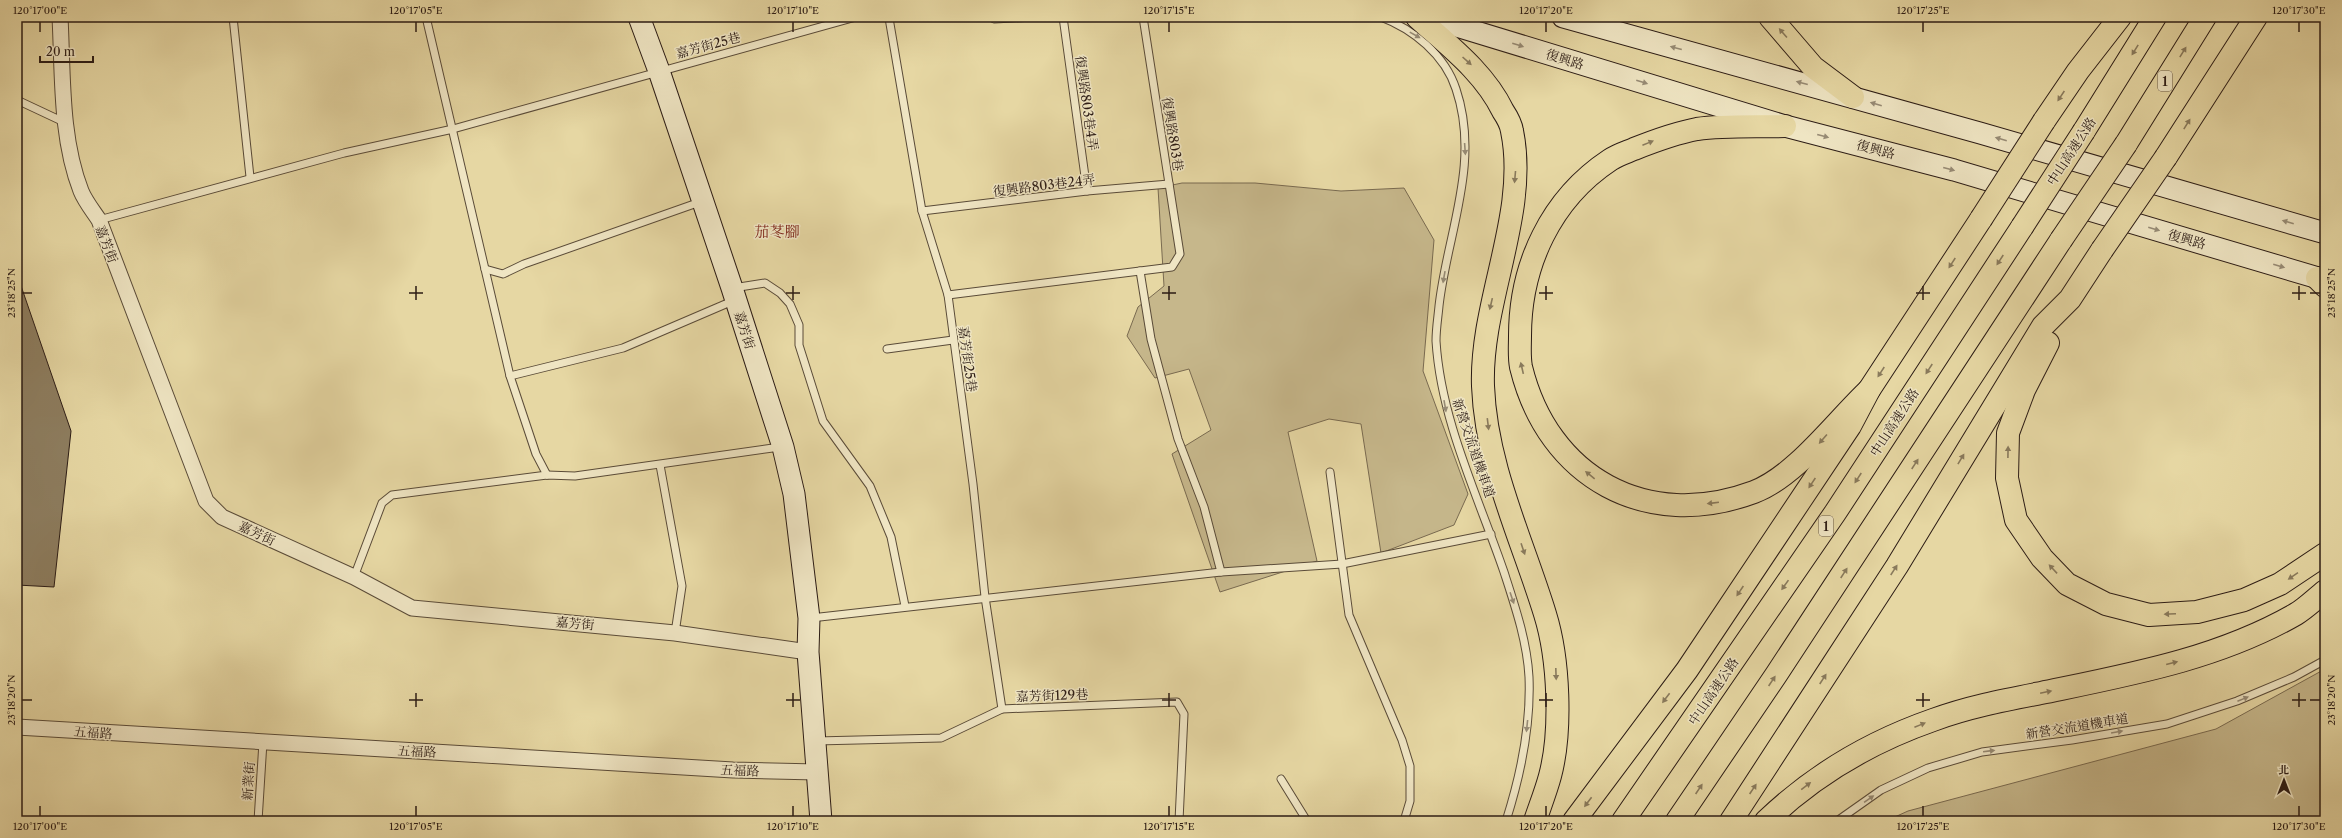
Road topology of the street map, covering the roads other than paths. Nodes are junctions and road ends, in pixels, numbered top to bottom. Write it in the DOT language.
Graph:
graph roads {
  1 [pos="60,17"];
  2 [pos="233,17"];
  3 [pos="426,17"];
  4 [pos="639,17"];
  5 [pos="856,17"];
  6 [pos="887,17"];
  7 [pos="1033,17"];
  8 [pos="1063,17"];
  9 [pos="1143,17"];
  10 [pos="1380,17"];
  11 [pos="1417,17"];
  12 [pos="1427,17"];
  13 [pos="1563,17"];
  14 [pos="1770,17"];
  15 [pos="2104,17"];
  16 [pos="2120,17"];
  17 [pos="2155,17"];
  18 [pos="2204,17"];
  19 [pos="2256,17"];
  20 [pos="994,19"];
  21 [pos="660,71"];
  22 [pos="2078,71"];
  23 [pos="1853,97"];
  24 [pos="17,100"];
  25 [pos="66,124"];
  26 [pos="1785,126"];
  27 [pos="453,128"];
  28 [pos="250,177"];
  29 [pos="1169,184"];
  30 [pos="1087,191"];
  31 [pos="703,202"];
  32 [pos="922,211"];
  33 [pos="98,220"];
  34 [pos="2325,232"];
  35 [pos="485,269"];
  36 [pos="1140,271"];
  37 [pos="2322,281"];
  38 [pos="734,294"];
  39 [pos="948,295"];
  40 [pos="2070,299"];
  41 [pos="953,340"];
  42 [pos="887,349"];
  43 [pos="510,376"];
  44 [pos="1869,390"];
  45 [pos="783,447"];
  46 [pos="660,465"];
  47 [pos="1330,472"];
  48 [pos="547,475"];
  49 [pos="1491,534"];
  50 [pos="2325,554"];
  51 [pos="1342,564"];
  52 [pos="1221,572"];
  53 [pos="354,577"];
  54 [pos="2325,591"];
  55 [pos="985,597"];
  56 [pos="904,606"];
  57 [pos="809,618"];
  58 [pos="675,633"];
  59 [pos="808,652"];
  60 [pos="2325,660"];
  61 [pos="1002,709"];
  62 [pos="17,727"];
  63 [pos="263,742"];
  64 [pos="814,742"];
  65 [pos="817,772"];
  66 [pos="1281,779"];
  67 [pos="258,821"];
  68 [pos="821,821"];
  69 [pos="1179,821"];
  70 [pos="1307,821"];
  71 [pos="1404,821"];
  72 [pos="1506,821"];
  73 [pos="1535,821"];
  74 [pos="1574,821"];
  75 [pos="1623,821"];
  76 [pos="1677,821"];
  77 [pos="1731,821"];
  78 [pos="1766,821"];
  79 [pos="1837,821"];
  1 -- 25 [label="street, 嘉芳街"];
  2 -- 28 [label="lane"];
  3 -- 27 [label="lane"];
  4 -- 21 [label="main road, 嘉芳街"];
  5 -- 21 [label="lane, 嘉芳街25巷"];
  6 -- 32 [label="lane, 嘉芳街25巷"];
  7 -- 20 [label="lane"];
  8 -- 30 [label="lane, 復興路803巷4弄"];
  9 -- 29 [label="lane, 復興路803巷"];
  10 -- 49 [label="lane, 新營交流道機車道, one-way"];
  11 -- 73 [label="highway, one-way"];
  12 -- 26 [label="main road, 復興路, one-way"];
  23 -- 13 [label="main road, one-way"];
  23 -- 14 [label="highway, one-way"];
  15 -- 22 [label="highway"];
  16 -- 22 [label="highway"];
  17 -- 75 [label="highway, 中山高速公路 / 1, one-way, bridge"];
  76 -- 18 [label="highway, 1, one-way, bridge"];
  40 -- 19 [label="highway, one-way, bridge"];
  21 -- 27 [label="lane, 嘉芳街25巷"];
  21 -- 31 [label="main road, 嘉芳街"];
  22 -- 44 [label="highway, one-way, bridge"];
  34 -- 23 [label="main road, one-way"];
  24 -- 25 [label="lane"];
  25 -- 33 [label="street, 嘉芳街"];
  26 -- 37 [label="main road, 復興路, one-way"];
  44 -- 26 [label="highway, one-way"];
  27 -- 28 [label="lane, 嘉芳街25巷"];
  27 -- 35 [label="lane"];
  28 -- 33 [label="lane, 嘉芳街25巷"];
  29 -- 30 [label="lane, 復興路803巷24弄"];
  29 -- 36 [label="lane, 復興路803巷"];
  30 -- 32 [label="lane, 復興路803巷24弄"];
  31 -- 35 [label="lane"];
  31 -- 38 [label="main road, 嘉芳街"];
  32 -- 39 [label="lane, 嘉芳街25巷"];
  33 -- 53 [label="street, 嘉芳街"];
  35 -- 43 [label="lane"];
  36 -- 39 [label="lane"];
  36 -- 52 [label="lane"];
  38 -- 43 [label="lane"];
  38 -- 45 [label="main road, 嘉芳街"];
  38 -- 56 [label="lane"];
  39 -- 41 [label="lane, 嘉芳街25巷"];
  50 -- 40 [label="highway, one-way"];
  77 -- 40 [label="highway, one-way"];
  41 -- 42 [label="lane"];
  41 -- 55 [label="lane, 嘉芳街25巷"];
  43 -- 48 [label="lane"];
  44 -- 74 [label="highway, one-way"];
  45 -- 46 [label="lane"];
  45 -- 57 [label="main road, 嘉芳街"];
  46 -- 48 [label="lane"];
  46 -- 58 [label="lane"];
  47 -- 51 [label="lane"];
  48 -- 53 [label="lane"];
  49 -- 51 [label="lane"];
  49 -- 72 [label="lane, 新營交流道機車道, one-way"];
  51 -- 52 [label="lane"];
  51 -- 71 [label="lane"];
  52 -- 55 [label="lane"];
  53 -- 58 [label="street, 嘉芳街"];
  78 -- 54 [label="highway, one-way"];
  55 -- 56 [label="lane"];
  55 -- 61 [label="lane, 嘉芳街25巷"];
  56 -- 57 [label="lane"];
  57 -- 59 [label="main road, 嘉芳街"];
  58 -- 59 [label="street, 嘉芳街"];
  59 -- 64 [label="main road, 嘉芳街"];
  79 -- 60 [label="lane, 新營交流道機車道, one-way"];
  61 -- 64 [label="lane, 嘉芳街129巷"];
  61 -- 69 [label="lane, 嘉芳街129巷"];
  62 -- 63 [label="street, 五福路"];
  63 -- 65 [label="street, 五福路"];
  63 -- 67 [label="lane, 新業街"];
  64 -- 65 [label="main road, 嘉芳街"];
  65 -- 68 [label="main road, 嘉芳街"];
  66 -- 70 [label="lane"];
}
